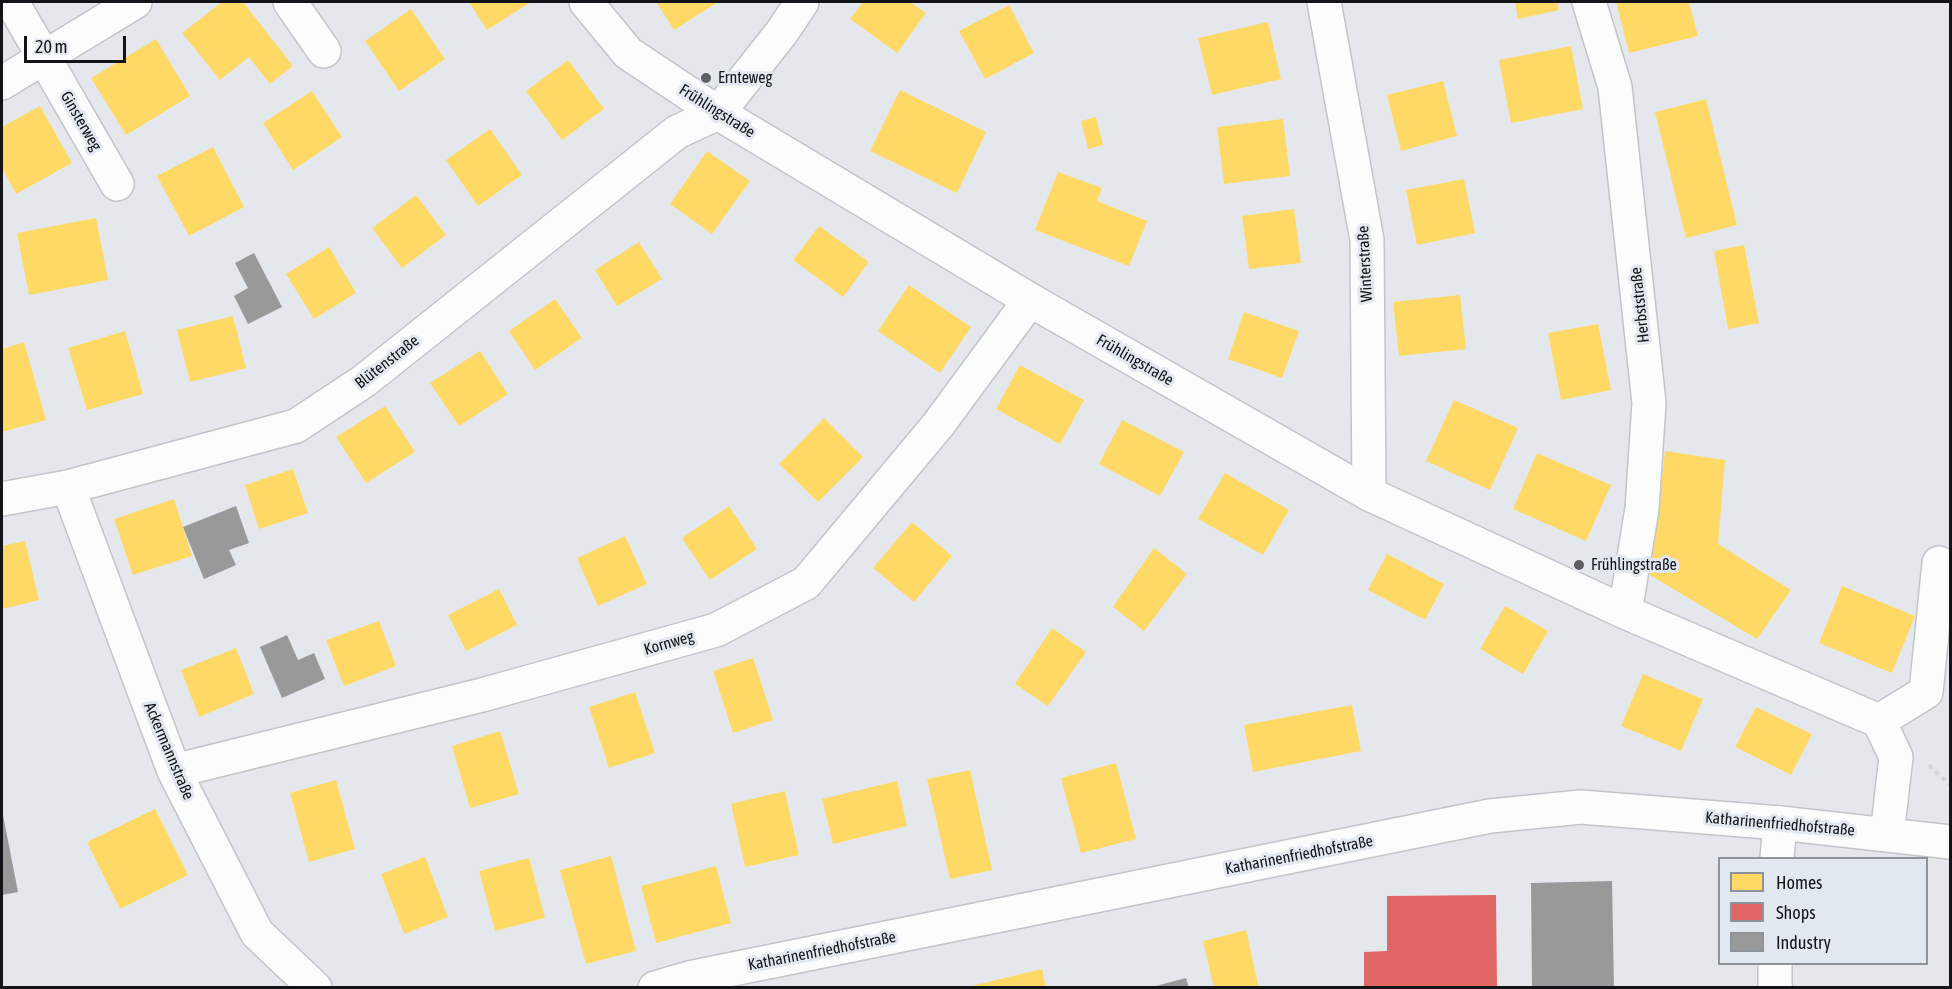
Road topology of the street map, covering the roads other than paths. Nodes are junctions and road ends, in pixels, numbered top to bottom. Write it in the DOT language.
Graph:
graph roads {
  1 [pos="12,2"];
  2 [pos="135,2"];
  3 [pos="290,2"];
  4 [pos="586,2"];
  5 [pos="802,2"];
  6 [pos="1324,2"];
  7 [pos="1590,2"];
  8 [pos="324,51"];
  9 [pos="46,58"];
  10 [pos="2,83"];
  11 [pos="718,113"];
  12 [pos="117,184"];
  13 [pos="1030,300"];
  14 [pos="68,487"];
  15 [pos="1369,494"];
  16 [pos="2,499"];
  17 [pos="1939,562"];
  18 [pos="1625,612"];
  19 [pos="1879,720"];
  20 [pos="174,771"];
  21 [pos="1780,823"];
  22 [pos="1887,835"];
  23 [pos="1950,842"];
  24 [pos="1777,857"];
  25 [pos="1775,965"];
  26 [pos="315,987"];
  27 [pos="655,987"];
  28 [pos="1775,987"];
  1 -- 9 [label="street, Ginsterweg"];
  2 -- 9 [label="street"];
  3 -- 8 [label="street"];
  4 -- 11 [label="street, Frühlingstraße"];
  5 -- 11 [label="street"];
  6 -- 15 [label="street, Winterstraße"];
  7 -- 18 [label="street, Herbststraße"];
  9 -- 10 [label="street"];
  9 -- 12 [label="street, Ginsterweg"];
  11 -- 13 [label="street, Frühlingstraße"];
  11 -- 14 [label="street, Blütenstraße"];
  13 -- 15 [label="street, Frühlingstraße"];
  13 -- 20 [label="street, Kornweg"];
  14 -- 16 [label="street, Blütenstraße"];
  14 -- 20 [label="street, Ackermannstraße"];
  15 -- 18 [label="street, Frühlingstraße"];
  17 -- 19 [label="street"];
  18 -- 19 [label="street, Frühlingstraße"];
  19 -- 22 [label="street"];
  20 -- 26 [label="street, Ackermannstraße"];
  21 -- 22 [label="street, Katharinenfriedhofstraße"];
  21 -- 24 [label="street"];
  21 -- 27 [label="street, Katharinenfriedhofstraße"];
  22 -- 23 [label="street, Katharinenfriedhofstraße"];
  25 -- 28 [label="street"];
}
